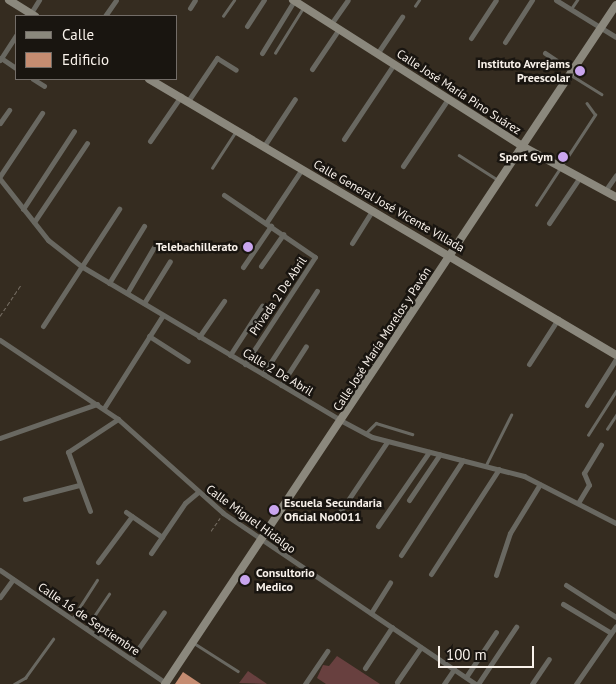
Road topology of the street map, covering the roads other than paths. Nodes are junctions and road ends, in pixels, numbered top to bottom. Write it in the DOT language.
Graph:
graph roads {
  1 [pos="9,0"];
  2 [pos="39,0"];
  3 [pos="116,0"];
  4 [pos="195,0"];
  5 [pos="234,0"];
  6 [pos="264,0"];
  7 [pos="293,0"];
  8 [pos="348,0"];
  9 [pos="419,0"];
  10 [pos="496,0"];
  11 [pos="532,0"];
  12 [pos="556,0"];
  13 [pos="577,0"];
  14 [pos="616,5"];
  15 [pos="415,6"];
  16 [pos="304,7"];
  17 [pos="190,8"];
  18 [pos="571,9"];
  19 [pos="32,15"];
  20 [pos="106,15"];
  21 [pos="223,16"];
  22 [pos="402,17"];
  23 [pos="331,24"];
  24 [pos="247,26"];
  25 [pos="601,27"];
  26 [pos="339,28"];
  27 [pos="616,36"];
  28 [pos="471,38"];
  29 [pos="504,42"];
  30 [pos="14,45"];
  31 [pos="544,52"];
  32 [pos="262,53"];
  33 [pos="275,53"];
  34 [pos="377,54"];
  35 [pos="1,59"];
  36 [pos="394,64"];
  37 [pos="15,67"];
  38 [pos="312,69"];
  39 [pos="236,70"];
  40 [pos="571,72"];
  41 [pos="35,80"];
  42 [pos="151,80"];
  43 [pos="44,86"];
  44 [pos="602,94"];
  45 [pos="180,96"];
  46 [pos="295,99"];
  47 [pos="448,99"];
  48 [pos="188,101"];
  49 [pos="586,104"];
  50 [pos="9,110"];
  51 [pos="42,113"];
  52 [pos="0,123"];
  53 [pos="237,130"];
  54 [pos="74,131"];
  55 [pos="344,138"];
  56 [pos="150,141"];
  57 [pos="87,143"];
  58 [pos="264,146"];
  59 [pos="522,146"];
  60 [pos="459,155"];
  61 [pos="403,166"];
  62 [pos="212,168"];
  63 [pos="562,168"];
  64 [pos="302,169"];
  65 [pos="616,175"];
  66 [pos="0,177"];
  67 [pos="580,178"];
  68 [pos="499,181"];
  69 [pos="605,191"];
  70 [pos="224,195"];
  71 [pos="616,196"];
  72 [pos="536,205"];
  73 [pos="23,209"];
  74 [pos="119,209"];
  75 [pos="373,210"];
  76 [pos="34,222"];
  77 [pos="549,223"];
  78 [pos="269,225"];
  79 [pos="144,226"];
  80 [pos="282,234"];
  81 [pos="352,243"];
  82 [pos="154,247"];
  83 [pos="450,254"];
  84 [pos="170,261"];
  85 [pos="81,266"];
  86 [pos="260,266"];
  87 [pos="243,267"];
  88 [pos="109,283"];
  89 [pos="317,291"];
  90 [pos="127,293"];
  91 [pos="224,301"];
  92 [pos="144,303"];
  93 [pos="262,306"];
  94 [pos="163,315"];
  95 [pos="558,319"];
  96 [pos="43,326"];
  97 [pos="150,336"];
  98 [pos="199,337"];
  99 [pos="0,340"];
  100 [pos="306,346"];
  101 [pos="230,355"];
  102 [pos="616,355"];
  103 [pos="616,359"];
  104 [pos="188,361"];
  105 [pos="245,364"];
  106 [pos="529,364"];
  107 [pos="263,374"];
  108 [pos="281,385"];
  109 [pos="616,392"];
  110 [pos="97,404"];
  111 [pos="587,405"];
  112 [pos="104,408"];
  113 [pos="511,415"];
  114 [pos="616,415"];
  115 [pos="118,419"];
  116 [pos="342,421"];
  117 [pos="607,429"];
  118 [pos="412,434"];
  119 [pos="366,435"];
  120 [pos="588,435"];
  121 [pos="0,438"];
  122 [pos="387,442"];
  123 [pos="601,445"];
  124 [pos="428,452"];
  125 [pos="440,454"];
  126 [pos="463,460"];
  127 [pos="485,466"];
  128 [pos="499,469"];
  129 [pos="79,484"];
  130 [pos="540,484"];
  131 [pos="198,492"];
  132 [pos="25,499"];
  133 [pos="409,500"];
  134 [pos="578,503"];
  135 [pos="90,511"];
  136 [pos="338,515"];
  137 [pos="616,523"];
  138 [pos="378,526"];
  139 [pos="162,537"];
  140 [pos="261,540"];
  141 [pos="151,553"];
  142 [pos="401,555"];
  143 [pos="98,562"];
  144 [pos="0,570"];
  145 [pos="431,574"];
  146 [pos="496,575"];
  147 [pos="12,579"];
  148 [pos="98,580"];
  149 [pos="390,582"];
  150 [pos="566,585"];
  151 [pos="109,594"];
  152 [pos="0,597"];
  153 [pos="563,604"];
  154 [pos="164,612"];
  155 [pos="371,613"];
  156 [pos="616,617"];
  157 [pos="71,620"];
  158 [pos="616,626"];
  159 [pos="392,627"];
  160 [pos="516,627"];
  161 [pos="86,629"];
  162 [pos="496,632"];
  163 [pos="611,633"];
  164 [pos="53,639"];
  165 [pos="193,642"];
  166 [pos="421,647"];
  167 [pos="326,651"];
  168 [pos="131,659"];
  169 [pos="549,659"];
  170 [pos="365,668"];
  171 [pos="454,669"];
  172 [pos="238,671"];
  173 [pos="466,677"];
  174 [pos="397,682"];
  175 [pos="475,683"];
  176 [pos="14,684"];
  177 [pos="166,684"];
  178 [pos="305,684"];
  179 [pos="444,684"];
  180 [pos="532,684"];
  181 [pos="576,684"];
  1 -- 19 [label="main road"];
  2 -- 19 [label="street"];
  3 -- 20 [label="street"];
  4 -- 17 [label="street"];
  5 -- 21 [label="lane"];
  6 -- 24 [label="street"];
  7 -- 16 [label="main road, Calle José María Pino Suárez"];
  7 -- 32 [label="street"];
  8 -- 23 [label="street"];
  9 -- 15 [label="lane"];
  10 -- 28 [label="street"];
  11 -- 29 [label="street"];
  12 -- 18 [label="street"];
  13 -- 18 [label="lane"];
  14 -- 25 [label="main road, Calle José María Morelos y Pavón"];
  16 -- 23 [label="main road, Calle José María Pino Suárez"];
  16 -- 33 [label="lane"];
  18 -- 25 [label="street"];
  22 -- 34 [label="street"];
  23 -- 26 [label="main road, Calle José María Pino Suárez"];
  25 -- 27 [label="street"];
  25 -- 40 [label="main road, Calle José María Morelos y Pavón"];
  26 -- 34 [label="main road, Calle José María Pino Suárez"];
  26 -- 38 [label="street"];
  30 -- 35 [label="street"];
  31 -- 40 [label="street"];
  34 -- 36 [label="main road, Calle José María Pino Suárez"];
  35 -- 37 [label="street"];
  36 -- 47 [label="main road, Calle José María Pino Suárez"];
  36 -- 55 [label="street"];
  39 -- 48 [label="street"];
  40 -- 44 [label="lane"];
  40 -- 59 [label="main road, Calle José María Morelos y Pavón"];
  41 -- 43 [label="street"];
  42 -- 45 [label="main road, Calle General José Vicente Villada"];
  45 -- 48 [label="main road, Calle General José Vicente Villada"];
  45 -- 56 [label="street"];
  46 -- 58 [label="street"];
  47 -- 59 [label="main road, Calle José María Pino Suárez"];
  47 -- 61 [label="street"];
  48 -- 53 [label="main road, Calle General José Vicente Villada"];
  49 -- 63 [label="lane"];
  50 -- 52 [label="street"];
  51 -- 66 [label="street"];
  53 -- 58 [label="main road, Calle General José Vicente Villada"];
  53 -- 62 [label="lane"];
  54 -- 73 [label="street"];
  57 -- 76 [label="street"];
  58 -- 64 [label="main road, Calle General José Vicente Villada"];
  59 -- 63 [label="main road, Calle José María Pino Suárez"];
  59 -- 68 [label="main road, Calle José María Morelos y Pavón"];
  60 -- 68 [label="lane"];
  63 -- 67 [label="main road, Calle José María Pino Suárez"];
  63 -- 72 [label="lane"];
  64 -- 75 [label="main road, Calle General José Vicente Villada"];
  64 -- 78 [label="street"];
  65 -- 69 [label="street"];
  66 -- 73 [label="street, Calle 2 De Abril"];
  67 -- 69 [label="main road, Calle José María Pino Suárez"];
  67 -- 77 [label="street"];
  68 -- 83 [label="main road, Calle José María Morelos y Pavón"];
  69 -- 71 [label="main road, Calle José María Pino Suárez"];
  70 -- 78 [label="street, Privada 2 De Abril"];
  73 -- 76 [label="street, Calle 2 De Abril"];
  74 -- 85 [label="street"];
  75 -- 81 [label="street"];
  75 -- 83 [label="main road, Calle General José Vicente Villada"];
  76 -- 85 [label="street, Calle 2 De Abril"];
  78 -- 80 [label="street, Privada 2 De Abril"];
  78 -- 87 [label="street"];
  79 -- 88 [label="street"];
  80 -- 86 [label="street"];
  80 -- 105 [label="street, Privada 2 De Abril"];
  82 -- 90 [label="street"];
  83 -- 95 [label="main road, Calle General José Vicente Villada"];
  83 -- 116 [label="main road, Calle José María Morelos y Pavón"];
  84 -- 92 [label="street"];
  85 -- 88 [label="street, Calle 2 De Abril"];
  85 -- 96 [label="street"];
  88 -- 90 [label="street, Calle 2 De Abril"];
  89 -- 107 [label="street"];
  90 -- 92 [label="street, Calle 2 De Abril"];
  91 -- 98 [label="street"];
  92 -- 94 [label="street, Calle 2 De Abril"];
  93 -- 101 [label="street"];
  94 -- 97 [label="street"];
  94 -- 98 [label="street, Calle 2 De Abril"];
  95 -- 102 [label="main road, Calle General José Vicente Villada"];
  95 -- 106 [label="street"];
  97 -- 104 [label="street"];
  97 -- 112 [label="street"];
  98 -- 101 [label="street, Calle 2 De Abril"];
  99 -- 110 [label="street, Calle Miguel Hidalgo"];
  100 -- 108 [label="street"];
  101 -- 105 [label="street, Calle 2 De Abril"];
  103 -- 111 [label="street"];
  105 -- 107 [label="street, Calle 2 De Abril"];
  107 -- 108 [label="street, Calle 2 De Abril"];
  108 -- 116 [label="street, Calle 2 De Abril"];
  109 -- 120 [label="lane"];
  110 -- 112 [label="street, Calle Miguel Hidalgo"];
  110 -- 121 [label="street"];
  112 -- 115 [label="street, Calle Miguel Hidalgo"];
  113 -- 127 [label="lane"];
  114 -- 117 [label="lane"];
  115 -- 129 [label="street"];
  115 -- 131 [label="street, Calle Miguel Hidalgo"];
  116 -- 119 [label="street, Calle 2 De Abril"];
  116 -- 140 [label="main road, Calle José María Morelos y Pavón"];
  118 -- 119 [label="lane"];
  119 -- 122 [label="street, Calle 2 De Abril"];
  122 -- 124 [label="street, Calle 2 De Abril"];
  122 -- 136 [label="street"];
  123 -- 134 [label="street"];
  124 -- 125 [label="street, Calle 2 De Abril"];
  124 -- 138 [label="street"];
  125 -- 126 [label="street, Calle 2 De Abril"];
  125 -- 133 [label="street"];
  126 -- 127 [label="street, Calle 2 De Abril"];
  126 -- 142 [label="street"];
  127 -- 128 [label="street, Calle 2 De Abril"];
  128 -- 130 [label="street, Calle 2 De Abril"];
  128 -- 145 [label="street"];
  129 -- 132 [label="street"];
  129 -- 135 [label="street"];
  130 -- 134 [label="street, Calle 2 De Abril"];
  130 -- 146 [label="street"];
  131 -- 139 [label="street"];
  131 -- 140 [label="street, Calle Miguel Hidalgo"];
  134 -- 137 [label="street, Calle 2 De Abril"];
  139 -- 141 [label="street"];
  139 -- 143 [label="street"];
  140 -- 155 [label="street, Calle Miguel Hidalgo"];
  140 -- 165 [label="main road, Calle José María Morelos y Pavón"];
  144 -- 147 [label="street, Calle 16 de Septiembre"];
  147 -- 152 [label="street"];
  147 -- 157 [label="street, Calle 16 de Septiembre"];
  148 -- 157 [label="lane"];
  149 -- 155 [label="street"];
  150 -- 156 [label="street"];
  151 -- 161 [label="lane"];
  153 -- 163 [label="street"];
  154 -- 168 [label="street"];
  155 -- 159 [label="street, Calle Miguel Hidalgo"];
  157 -- 161 [label="street, Calle 16 de Septiembre"];
  158 -- 163 [label="street"];
  159 -- 166 [label="street, Calle Miguel Hidalgo"];
  159 -- 170 [label="street"];
  160 -- 175 [label="street"];
  161 -- 168 [label="street, Calle 16 de Septiembre"];
  162 -- 173 [label="street"];
  163 -- 181 [label="street"];
  164 -- 176 [label="lane"];
  165 -- 172 [label="lane"];
  165 -- 177 [label="main road, Calle José María Morelos y Pavón"];
  166 -- 171 [label="street, Calle Miguel Hidalgo"];
  166 -- 174 [label="street"];
  167 -- 178 [label="street"];
  168 -- 177 [label="street, Calle 16 de Septiembre"];
  169 -- 180 [label="street"];
  171 -- 173 [label="street, Calle Miguel Hidalgo"];
  171 -- 179 [label="street"];
  173 -- 175 [label="street, Calle Miguel Hidalgo"];
}
